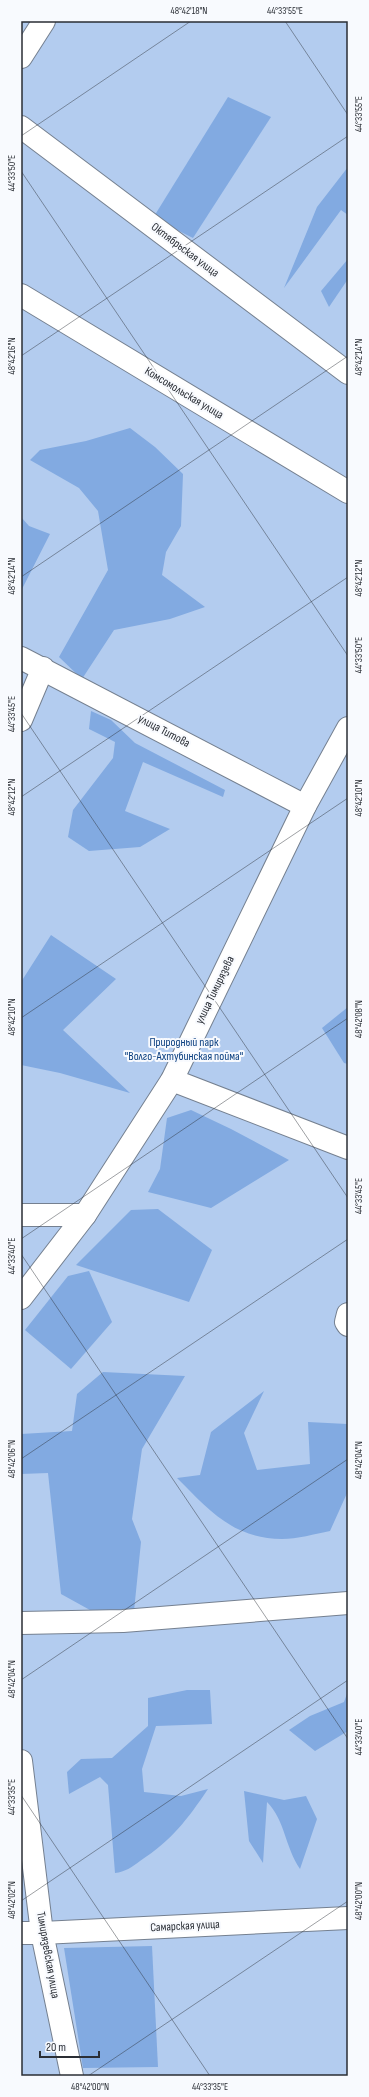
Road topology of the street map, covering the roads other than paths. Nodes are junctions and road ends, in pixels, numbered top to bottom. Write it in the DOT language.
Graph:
graph roads {
  1 [pos="44,21"];
  2 [pos="21,57"];
  3 [pos="21,127"];
  4 [pos="21,295"];
  5 [pos="348,373"];
  6 [pos="348,492"];
  7 [pos="21,658"];
  8 [pos="43,668"];
  9 [pos="21,720"];
  10 [pos="348,728"];
  11 [pos="305,806"];
  12 [pos="172,1080"];
  13 [pos="348,1148"];
  14 [pos="21,1215"];
  15 [pos="86,1215"];
  16 [pos="21,1298"];
  17 [pos="348,1314"];
  18 [pos="348,1324"];
  19 [pos="348,1603"];
  20 [pos="21,1623"];
  21 [pos="21,1761"];
  22 [pos="348,1918"];
  23 [pos="32,1933"];
  24 [pos="72,2076"];
  1 -- 2 [label="street"];
  3 -- 5 [label="street, Октябрьская улица"];
  4 -- 6 [label="street, Комсомольская улица"];
  7 -- 8 [label="street, улица Титова"];
  8 -- 9 [label="street"];
  8 -- 11 [label="street, улица Титова"];
  10 -- 11 [label="street, улица Тимирязева"];
  11 -- 12 [label="street, улица Тимирязева"];
  12 -- 13 [label="street"];
  12 -- 15 [label="street, улица Тимирязева"];
  14 -- 15 [label="street"];
  15 -- 16 [label="street, улица Тимирязева"];
  17 -- 18 [label="street"];
  19 -- 20 [label="street"];
  21 -- 23 [label="street, Тимирязевская улица"];
  22 -- 23 [label="street, Самарская улица"];
  23 -- 24 [label="street, Тимирязевская улица"];
}
